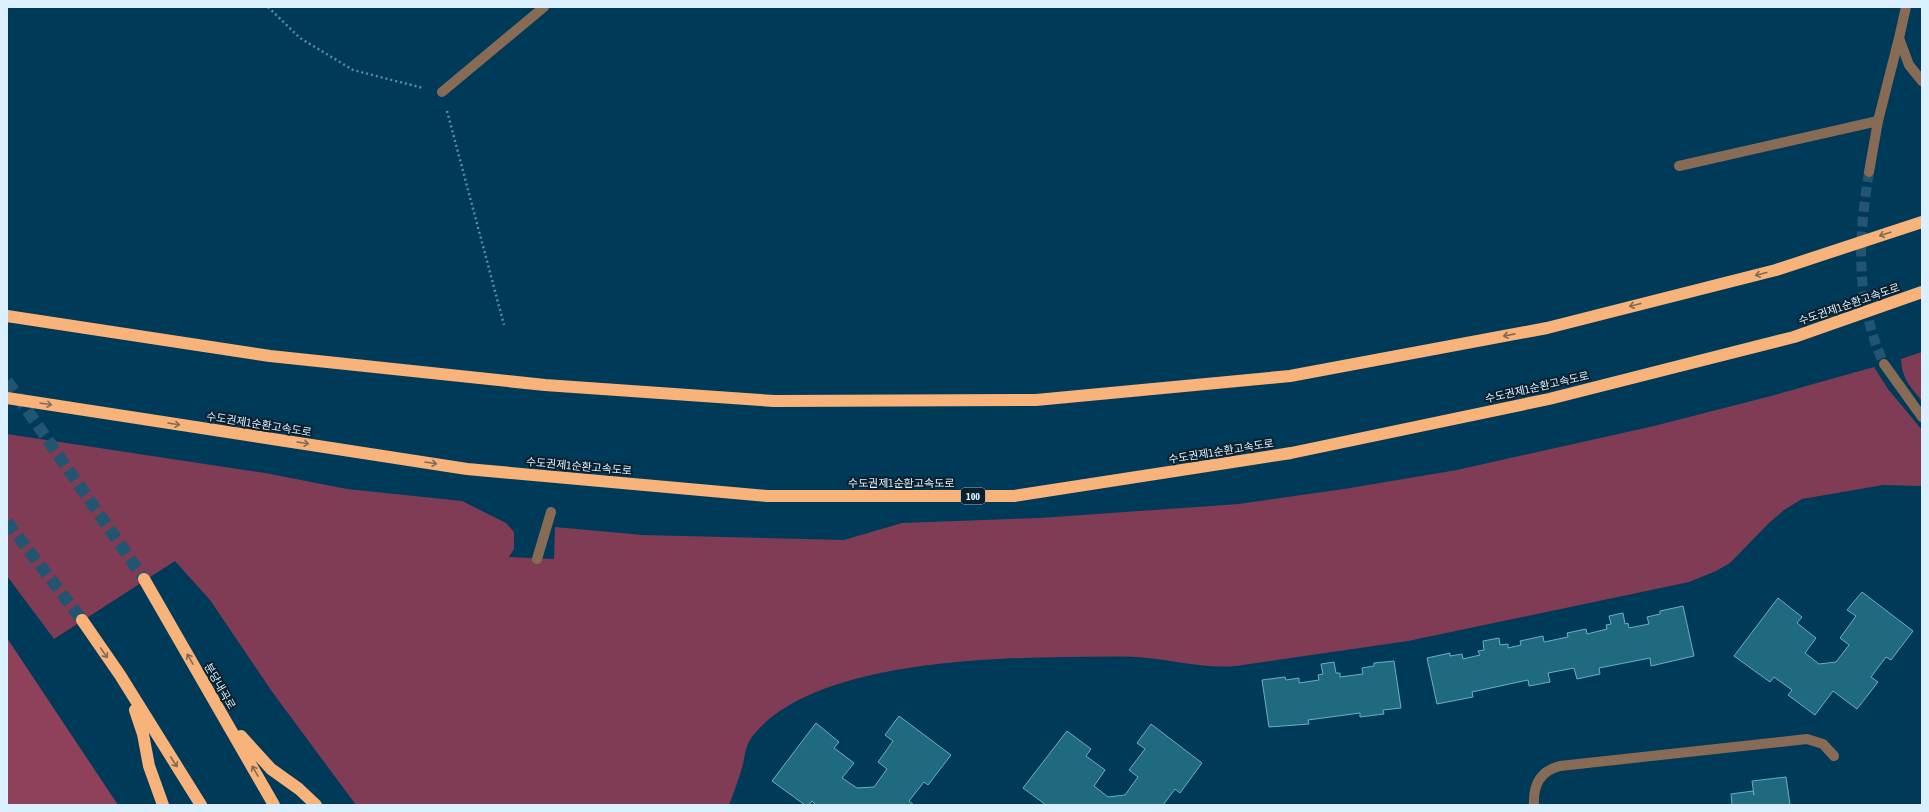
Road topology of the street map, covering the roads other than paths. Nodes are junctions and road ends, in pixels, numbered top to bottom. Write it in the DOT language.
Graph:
graph roads {
  1 [pos="544,7"];
  2 [pos="1906,7"];
  3 [pos="1899,38"];
  4 [pos="1922,81"];
  5 [pos="442,92"];
  6 [pos="1878,121"];
  7 [pos="1679,166"];
  8 [pos="1869,172"];
  9 [pos="1922,222"];
  10 [pos="1922,292"];
  11 [pos="7,316"];
  12 [pos="1884,364"];
  13 [pos="7,398"];
  14 [pos="1922,418"];
  15 [pos="551,512"];
  16 [pos="537,559"];
  17 [pos="144,579"];
  18 [pos="82,620"];
  19 [pos="130,693"];
  20 [pos="217,706"];
  21 [pos="1834,756"];
  22 [pos="163,805"];
  23 [pos="202,805"];
  24 [pos="274,805"];
  25 [pos="316,805"];
  26 [pos="1534,805"];
  1 -- 5 [label="street"];
  2 -- 3 [label="street"];
  3 -- 4 [label="street"];
  3 -- 6 [label="street"];
  6 -- 7 [label="street"];
  6 -- 8 [label="street"];
  9 -- 11 [label="highway, one-way"];
  13 -- 10 [label="highway, 수도권제1순환고속도로 / 100, one-way"];
  12 -- 14 [label="street"];
  15 -- 16 [label="street"];
  20 -- 17 [label="highway, 분당내곡로, one-way"];
  18 -- 19 [label="highway, one-way"];
  19 -- 22 [label="highway"];
  19 -- 23 [label="highway, one-way"];
  24 -- 20 [label="highway, 분당내곡로, one-way"];
  20 -- 25 [label="highway"];
  21 -- 26 [label="street"];
}
